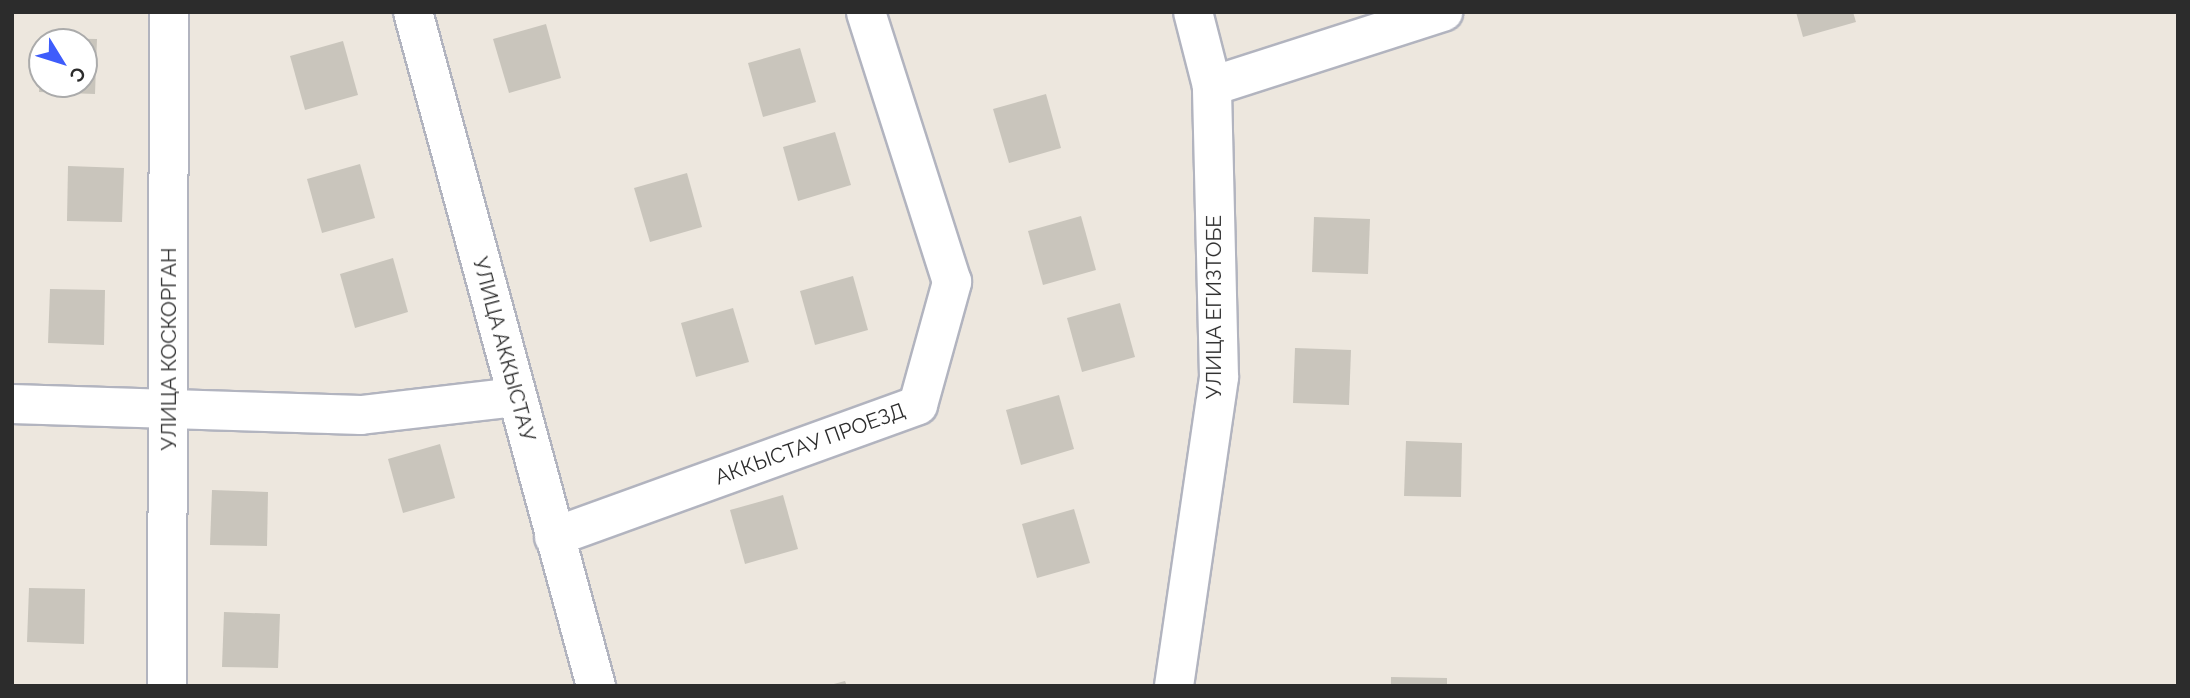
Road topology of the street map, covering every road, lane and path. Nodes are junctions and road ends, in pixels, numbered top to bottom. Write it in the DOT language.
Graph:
graph roads {
  1 [pos="169,12"];
  2 [pos="413,12"];
  3 [pos="866,12"];
  4 [pos="1193,12"];
  5 [pos="1443,12"];
  6 [pos="1212,86"];
  7 [pos="517,397"];
  8 [pos="12,404"];
  9 [pos="169,411"];
  10 [pos="554,537"];
  11 [pos="167,686"];
  12 [pos="596,686"];
  13 [pos="1174,686"];
  1 -- 9 [label="street, УЛИЦА КОСКОРГАН"];
  2 -- 7 [label="street, УЛИЦА АККЫСТАУ"];
  3 -- 10 [label="street, АККЫСТАУ ПРОЕЗД"];
  4 -- 6 [label="street, УЛИЦА ЕГИЗТОБЕ"];
  5 -- 6 [label="street"];
  6 -- 13 [label="street, УЛИЦА ЕГИЗТОБЕ"];
  7 -- 9 [label="street"];
  7 -- 10 [label="street, УЛИЦА АККЫСТАУ"];
  8 -- 9 [label="street"];
  9 -- 11 [label="street, УЛИЦА КОСКОРГАН"];
  10 -- 12 [label="street, УЛИЦА АККЫСТАУ"];
}
